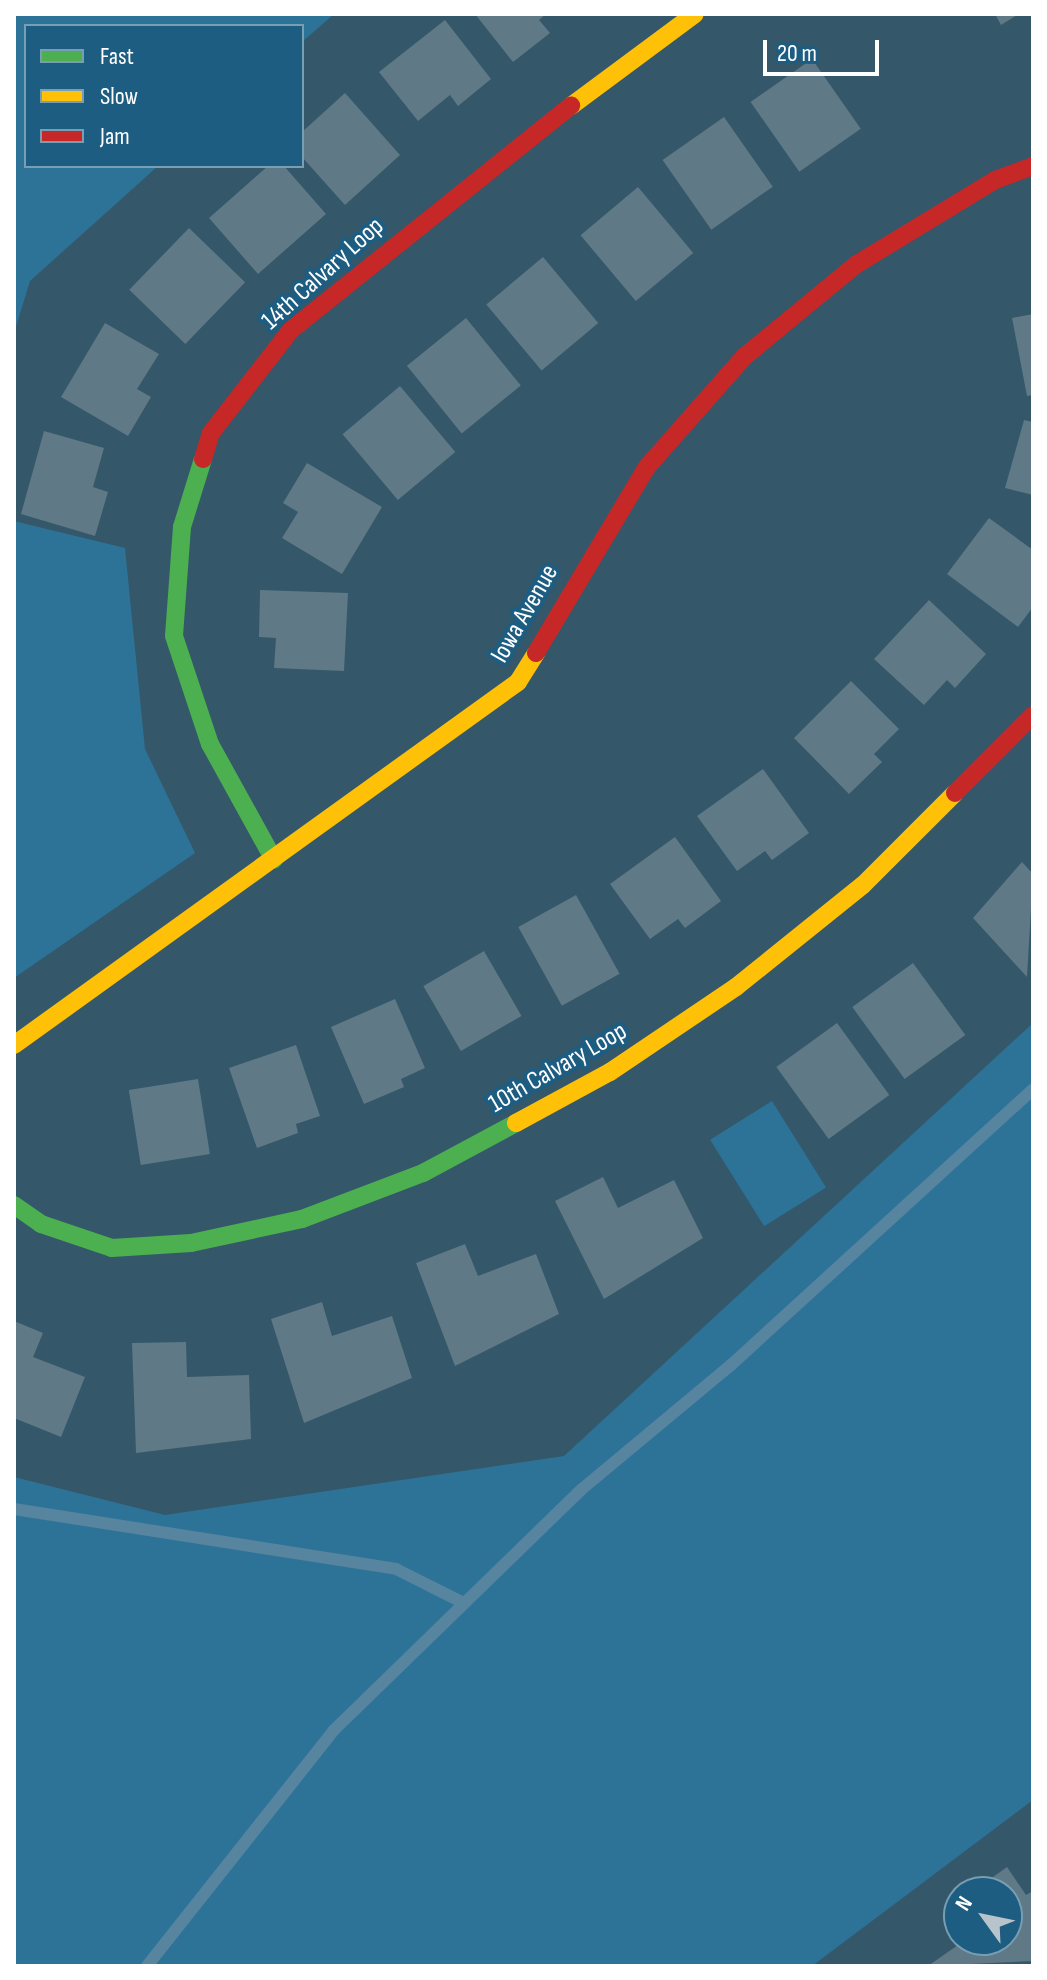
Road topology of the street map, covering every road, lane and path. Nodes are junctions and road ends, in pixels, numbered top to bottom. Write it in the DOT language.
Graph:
graph roads {
  1 [pos="695,14"];
  2 [pos="1033,166"];
  3 [pos="1033,715"];
  4 [pos="274,860"];
  5 [pos="14,1045"];
  6 [pos="14,1205"];
  1 -- 4 [label="street, 14th Calvary Loop"];
  2 -- 4 [label="street, Iowa Avenue"];
  3 -- 6 [label="street, 10th Calvary Loop"];
  4 -- 5 [label="street, Iowa Avenue"];
}
